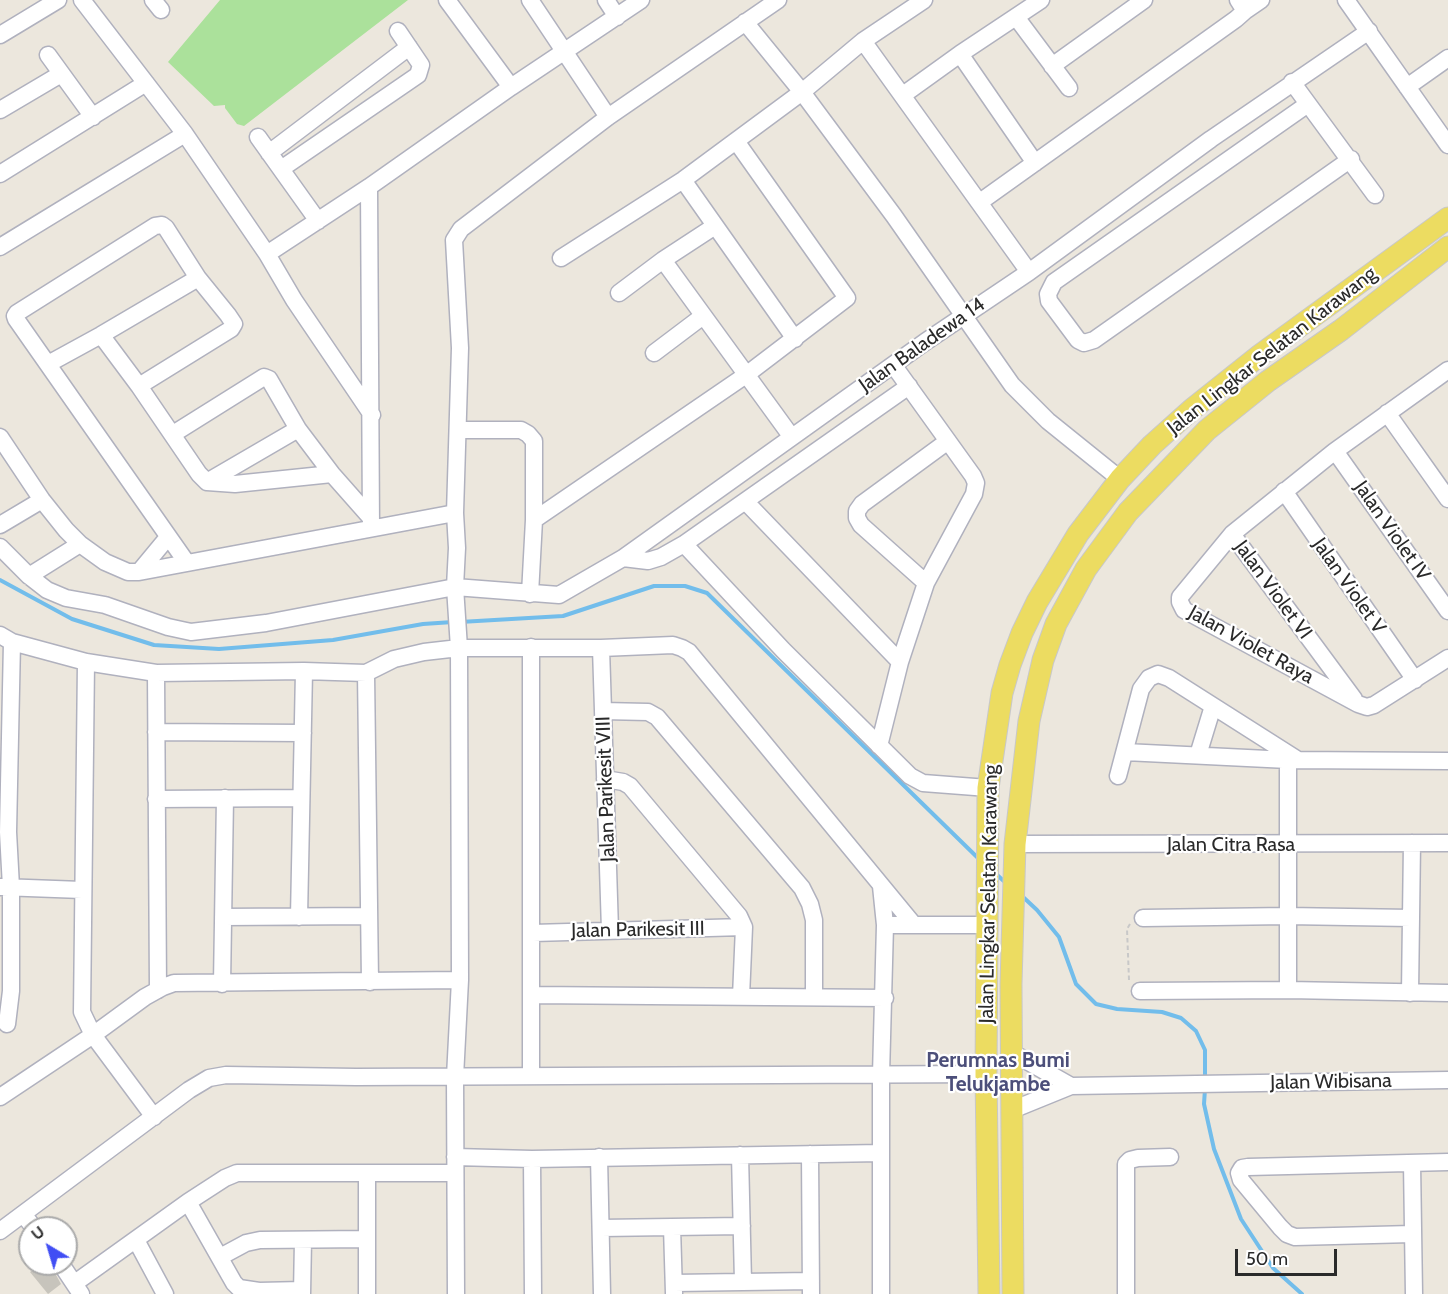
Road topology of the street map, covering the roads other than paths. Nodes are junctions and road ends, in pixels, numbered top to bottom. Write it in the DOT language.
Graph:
graph roads {
  1 [pos="58,0"];
  2 [pos="82,0"];
  3 [pos="447,0"];
  4 [pos="530,0"];
  5 [pos="606,0"];
  6 [pos="641,0"];
  7 [pos="778,0"];
  8 [pos="924,0"];
  9 [pos="1041,0"];
  10 [pos="1144,0"];
  11 [pos="1261,0"];
  12 [pos="1346,0"];
  13 [pos="1242,6"];
  14 [pos="617,17"];
  15 [pos="1016,17"];
  16 [pos="745,22"];
  17 [pos="398,31"];
  18 [pos="1369,31"];
  19 [pos="0,35"];
  20 [pos="863,41"];
  21 [pos="409,47"];
  22 [pos="564,52"];
  23 [pos="960,54"];
  24 [pos="48,55"];
  25 [pos="1448,58"];
  26 [pos="1052,66"];
  27 [pos="61,74"];
  28 [pos="1293,82"];
  29 [pos="146,83"];
  30 [pos="511,87"];
  31 [pos="1407,87"];
  32 [pos="1069,88"];
  33 [pos="802,92"];
  34 [pos="903,95"];
  35 [pos="1308,104"];
  36 [pos="0,110"];
  37 [pos="93,117"];
  38 [pos="608,117"];
  39 [pos="184,134"];
  40 [pos="258,137"];
  41 [pos="736,141"];
  42 [pos="1448,146"];
  43 [pos="269,153"];
  44 [pos="1351,159"];
  45 [pos="1035,163"];
  46 [pos="281,169"];
  47 [pos="0,174"];
  48 [pos="683,180"];
  49 [pos="369,187"];
  50 [pos="1375,195"];
  51 [pos="981,202"];
  52 [pos="1448,218"];
  53 [pos="318,221"];
  54 [pos="715,226"];
  55 [pos="0,247"];
  56 [pos="1448,247"];
  57 [pos="267,254"];
  58 [pos="561,258"];
  59 [pos="663,260"];
  60 [pos="1029,272"];
  61 [pos="198,278"];
  62 [pos="619,293"];
  63 [pos="703,315"];
  64 [pos="964,315"];
  65 [pos="101,335"];
  66 [pos="795,339"];
  67 [pos="654,353"];
  68 [pos="48,364"];
  69 [pos="894,366"];
  70 [pos="746,375"];
  71 [pos="1446,376"];
  72 [pos="139,386"];
  73 [pos="909,386"];
  74 [pos="1387,413"];
  75 [pos="372,415"];
  76 [pos="298,429"];
  77 [pos="458,430"];
  78 [pos="173,434"];
  79 [pos="791,436"];
  80 [pos="948,441"];
  81 [pos="3,447"];
  82 [pos="1335,452"];
  83 [pos="332,474"];
  84 [pos="1120,479"];
  85 [pos="207,482"];
  86 [pos="1284,491"];
  87 [pos="1448,499"];
  88 [pos="42,500"];
  89 [pos="746,502"];
  90 [pos="455,513"];
  91 [pos="534,520"];
  92 [pos="370,522"];
  93 [pos="0,525"];
  94 [pos="1232,534"];
  95 [pos="168,537"];
  96 [pos="80,544"];
  97 [pos="684,544"];
  98 [pos="0,547"];
  99 [pos="623,558"];
  100 [pos="187,563"];
  101 [pos="139,572"];
  102 [pos="29,576"];
  103 [pos="926,583"];
  104 [pos="455,587"];
  105 [pos="530,594"];
  106 [pos="1448,611"];
  107 [pos="6,638"];
  108 [pos="458,640"];
  109 [pos="531,647"];
  110 [pos="601,648"];
  111 [pos="1448,658"];
  112 [pos="86,662"];
  113 [pos="900,662"];
  114 [pos="304,671"];
  115 [pos="156,673"];
  116 [pos="366,673"];
  117 [pos="1414,680"];
  118 [pos="6,704"];
  119 [pos="1358,704"];
  120 [pos="1213,706"];
  121 [pos="603,711"];
  122 [pos="156,732"];
  123 [pos="303,733"];
  124 [pos="879,746"];
  125 [pos="1125,752"];
  126 [pos="1198,755"];
  127 [pos="1444,758"];
  128 [pos="1293,760"];
  129 [pos="1118,776"];
  130 [pos="606,779"];
  131 [pos="988,788"];
  132 [pos="225,798"];
  133 [pos="302,798"];
  134 [pos="156,799"];
  135 [pos="4,832"];
  136 [pos="1412,843"];
  137 [pos="1448,843"];
  138 [pos="1015,844"];
  139 [pos="1287,845"];
  140 [pos="881,886"];
  141 [pos="6,887"];
  142 [pos="82,890"];
  143 [pos="299,916"];
  144 [pos="369,916"];
  145 [pos="1287,916"];
  146 [pos="223,917"];
  147 [pos="1143,918"];
  148 [pos="1411,918"];
  149 [pos="885,925"];
  150 [pos="914,925"];
  151 [pos="988,925"];
  152 [pos="744,927"];
  153 [pos="610,930"];
  154 [pos="532,933"];
  155 [pos="5,944"];
  156 [pos="460,980"];
  157 [pos="370,982"];
  158 [pos="222,984"];
  159 [pos="158,990"];
  160 [pos="1288,990"];
  161 [pos="1140,991"];
  162 [pos="1410,993"];
  163 [pos="1448,993"];
  164 [pos="532,995"];
  165 [pos="741,997"];
  166 [pos="814,997"];
  167 [pos="885,998"];
  168 [pos="7,1024"];
  169 [pos="93,1035"];
  170 [pos="1011,1052"];
  171 [pos="986,1074"];
  172 [pos="881,1075"];
  173 [pos="531,1076"];
  174 [pos="455,1077"];
  175 [pos="1448,1080"];
  176 [pos="1071,1086"];
  177 [pos="0,1097"];
  178 [pos="1012,1110"];
  179 [pos="154,1117"];
  180 [pos="881,1153"];
  181 [pos="810,1154"];
  182 [pos="740,1155"];
  183 [pos="599,1157"];
  184 [pos="1170,1157"];
  185 [pos="532,1159"];
  186 [pos="1448,1162"];
  187 [pos="1412,1163"];
  188 [pos="455,1165"];
  189 [pos="367,1174"];
  190 [pos="188,1202"];
  191 [pos="23,1214"];
  192 [pos="742,1226"];
  193 [pos="672,1227"];
  194 [pos="601,1228"];
  195 [pos="0,1232"];
  196 [pos="1412,1234"];
  197 [pos="367,1239"];
  198 [pos="136,1240"];
  199 [pos="303,1240"];
  200 [pos="220,1257"];
  201 [pos="743,1282"];
  202 [pos="78,1288"];
  203 [pos="811,1288"];
  204 [pos="674,1289"];
  205 [pos="302,1292"];
  206 [pos="165,1294"];
  207 [pos="367,1294"];
  208 [pos="456,1294"];
  209 [pos="533,1294"];
  210 [pos="602,1294"];
  211 [pos="881,1294"];
  212 [pos="989,1294"];
  213 [pos="1013,1294"];
  214 [pos="1126,1294"];
  215 [pos="1414,1294"];
  1 -- 19 [label="street"];
  2 -- 29 [label="street"];
  3 -- 30 [label="street"];
  4 -- 22 [label="street"];
  5 -- 14 [label="street"];
  6 -- 14 [label="street"];
  7 -- 16 [label="street"];
  8 -- 20 [label="street"];
  9 -- 15 [label="street"];
  10 -- 26 [label="street"];
  11 -- 13 [label="street"];
  12 -- 18 [label="street"];
  13 -- 45 [label="street"];
  14 -- 22 [label="street"];
  15 -- 23 [label="street"];
  15 -- 26 [label="street"];
  16 -- 33 [label="street"];
  16 -- 38 [label="street"];
  17 -- 21 [label="street"];
  18 -- 28 [label="street, Jalan Baladewa 14"];
  18 -- 31 [label="street"];
  20 -- 33 [label="street"];
  20 -- 34 [label="street"];
  21 -- 43 [label="street"];
  21 -- 46 [label="street"];
  22 -- 30 [label="street"];
  22 -- 38 [label="street"];
  23 -- 34 [label="street"];
  23 -- 45 [label="street"];
  24 -- 27 [label="street"];
  25 -- 31 [label="street"];
  26 -- 32 [label="street"];
  27 -- 36 [label="street"];
  27 -- 37 [label="street"];
  28 -- 35 [label="street"];
  28 -- 60 [label="street, Jalan Baladewa 14"];
  29 -- 37 [label="street"];
  29 -- 39 [label="street"];
  30 -- 49 [label="street"];
  31 -- 42 [label="street"];
  33 -- 41 [label="street"];
  33 -- 64 [label="street"];
  34 -- 51 [label="street"];
  35 -- 44 [label="street"];
  35 -- 44 [label="street"];
  37 -- 47 [label="street"];
  38 -- 77 [label="street"];
  39 -- 55 [label="street"];
  39 -- 57 [label="street"];
  40 -- 43 [label="street"];
  41 -- 48 [label="street"];
  41 -- 66 [label="street"];
  43 -- 46 [label="street"];
  44 -- 50 [label="street"];
  45 -- 51 [label="street"];
  46 -- 53 [label="street"];
  48 -- 54 [label="street"];
  48 -- 58 [label="street"];
  49 -- 53 [label="street"];
  49 -- 75 [label="street"];
  51 -- 60 [label="street"];
  52 -- 84 [label="main road, Jalan Lingkar Selatan Karawang"];
  53 -- 57 [label="street"];
  54 -- 59 [label="street"];
  54 -- 66 [label="street"];
  56 -- 138 [label="main road, Jalan Lingkar Selatan Karawang"];
  57 -- 75 [label="street"];
  59 -- 62 [label="street"];
  59 -- 63 [label="street"];
  60 -- 64 [label="street, Jalan Baladewa 14"];
  61 -- 65 [label="street"];
  61 -- 68 [label="street"];
  61 -- 72 [label="street"];
  63 -- 67 [label="street"];
  63 -- 70 [label="street"];
  64 -- 69 [label="street, Jalan Baladewa 14"];
  64 -- 84 [label="street"];
  65 -- 68 [label="street"];
  65 -- 72 [label="street"];
  66 -- 70 [label="street"];
  68 -- 95 [label="street"];
  69 -- 73 [label="street"];
  69 -- 79 [label="street, Jalan Baladewa 14"];
  70 -- 79 [label="street"];
  70 -- 91 [label="street"];
  71 -- 74 [label="street, Jalan Violet Raya"];
  72 -- 78 [label="street"];
  73 -- 80 [label="street"];
  73 -- 89 [label="street"];
  74 -- 82 [label="street, Jalan Violet Raya"];
  74 -- 87 [label="street"];
  75 -- 92 [label="street"];
  76 -- 78 [label="street"];
  76 -- 83 [label="street"];
  76 -- 85 [label="street"];
  77 -- 90 [label="street"];
  77 -- 91 [label="street"];
  78 -- 85 [label="street"];
  79 -- 99 [label="street, Jalan Baladewa 14"];
  80 -- 103 [label="street"];
  80 -- 103 [label="street"];
  81 -- 88 [label="street"];
  82 -- 86 [label="street, Jalan Violet Raya"];
  82 -- 106 [label="street, Jalan Violet IV"];
  83 -- 85 [label="street"];
  83 -- 92 [label="street"];
  84 -- 131 [label="main road, Jalan Lingkar Selatan Karawang"];
  86 -- 94 [label="street, Jalan Violet Raya"];
  86 -- 117 [label="street, Jalan Violet V"];
  88 -- 93 [label="street"];
  88 -- 96 [label="street"];
  89 -- 97 [label="street"];
  89 -- 113 [label="street"];
  90 -- 92 [label="street"];
  90 -- 104 [label="street"];
  91 -- 105 [label="street"];
  92 -- 100 [label="street"];
  94 -- 119 [label="street, Jalan Violet VI"];
  94 -- 119 [label="street, Jalan Violet Raya"];
  95 -- 100 [label="street"];
  95 -- 101 [label="street"];
  96 -- 101 [label="street"];
  96 -- 102 [label="street"];
  97 -- 99 [label="street"];
  97 -- 124 [label="street"];
  98 -- 102 [label="street, Jalan Baladewa 14"];
  99 -- 105 [label="street, Jalan Baladewa 14"];
  100 -- 101 [label="street"];
  102 -- 104 [label="street, Jalan Baladewa 14"];
  103 -- 113 [label="street"];
  104 -- 105 [label="street, Jalan Baladewa 14"];
  104 -- 108 [label="street"];
  107 -- 112 [label="street"];
  107 -- 118 [label="street"];
  108 -- 109 [label="street"];
  108 -- 116 [label="street"];
  108 -- 156 [label="street"];
  109 -- 110 [label="street"];
  109 -- 154 [label="street"];
  110 -- 121 [label="street, Jalan Parikesit VIII"];
  110 -- 140 [label="street"];
  111 -- 117 [label="street"];
  112 -- 115 [label="street"];
  112 -- 142 [label="street"];
  113 -- 124 [label="street"];
  114 -- 115 [label="street"];
  114 -- 116 [label="street"];
  114 -- 123 [label="street"];
  115 -- 122 [label="street"];
  116 -- 144 [label="street"];
  117 -- 119 [label="street"];
  118 -- 135 [label="street"];
  120 -- 125 [label="street"];
  120 -- 126 [label="street"];
  120 -- 128 [label="street"];
  121 -- 130 [label="street, Jalan Parikesit VIII"];
  121 -- 166 [label="street"];
  122 -- 123 [label="street"];
  122 -- 134 [label="street"];
  123 -- 133 [label="street"];
  124 -- 131 [label="street"];
  125 -- 126 [label="street"];
  125 -- 129 [label="street"];
  126 -- 128 [label="street"];
  127 -- 128 [label="street"];
  128 -- 139 [label="street"];
  130 -- 152 [label="street"];
  130 -- 153 [label="street, Jalan Parikesit VIII"];
  131 -- 151 [label="main road, Jalan Lingkar Selatan Karawang"];
  132 -- 133 [label="street"];
  132 -- 134 [label="street"];
  132 -- 146 [label="street"];
  133 -- 143 [label="street"];
  134 -- 159 [label="street"];
  135 -- 141 [label="street"];
  136 -- 137 [label="street, Jalan Citra Rasa"];
  136 -- 139 [label="street, Jalan Citra Rasa"];
  136 -- 148 [label="street"];
  138 -- 139 [label="street, Jalan Citra Rasa"];
  138 -- 170 [label="main road, Jalan Lingkar Selatan Karawang"];
  139 -- 145 [label="street"];
  140 -- 149 [label="street"];
  140 -- 150 [label="street"];
  141 -- 142 [label="street"];
  141 -- 155 [label="street"];
  142 -- 169 [label="street"];
  143 -- 144 [label="street"];
  143 -- 146 [label="street"];
  144 -- 157 [label="street"];
  145 -- 147 [label="street"];
  145 -- 148 [label="street"];
  145 -- 160 [label="street"];
  146 -- 158 [label="street"];
  148 -- 162 [label="street"];
  149 -- 150 [label="street"];
  149 -- 167 [label="street"];
  150 -- 151 [label="street"];
  151 -- 171 [label="main road, Jalan Lingkar Selatan Karawang"];
  152 -- 153 [label="street, Jalan Parikesit III"];
  152 -- 165 [label="street"];
  153 -- 154 [label="street, Jalan Parikesit III"];
  154 -- 164 [label="street"];
  155 -- 168 [label="street"];
  156 -- 157 [label="street"];
  156 -- 174 [label="street"];
  157 -- 158 [label="street"];
  158 -- 159 [label="street"];
  159 -- 169 [label="street"];
  160 -- 161 [label="street"];
  160 -- 162 [label="street"];
  162 -- 163 [label="street"];
  164 -- 165 [label="street"];
  164 -- 173 [label="street"];
  165 -- 166 [label="street"];
  166 -- 167 [label="street"];
  167 -- 172 [label="street"];
  169 -- 177 [label="street"];
  169 -- 179 [label="street"];
  170 -- 176 [label="street"];
  170 -- 178 [label="main road, Jalan Lingkar Selatan Karawang"];
  171 -- 172 [label="street"];
  171 -- 212 [label="main road, Jalan Lingkar Selatan Karawang"];
  172 -- 173 [label="street"];
  172 -- 180 [label="street"];
  173 -- 174 [label="street"];
  174 -- 179 [label="street"];
  174 -- 188 [label="street"];
  175 -- 176 [label="street, Jalan Wibisana"];
  176 -- 178 [label="street"];
  178 -- 213 [label="main road, Jalan Lingkar Selatan Karawang"];
  179 -- 191 [label="street"];
  180 -- 181 [label="street"];
  180 -- 211 [label="street"];
  181 -- 182 [label="street"];
  181 -- 203 [label="street"];
  182 -- 183 [label="street"];
  182 -- 192 [label="street"];
  183 -- 185 [label="street"];
  183 -- 194 [label="street"];
  184 -- 214 [label="street"];
  185 -- 188 [label="street"];
  185 -- 209 [label="street"];
  186 -- 187 [label="street"];
  187 -- 196 [label="street"];
  187 -- 196 [label="street"];
  188 -- 189 [label="street"];
  188 -- 208 [label="street"];
  189 -- 190 [label="street"];
  189 -- 197 [label="street"];
  190 -- 198 [label="street"];
  190 -- 200 [label="street"];
  191 -- 195 [label="street"];
  192 -- 193 [label="street"];
  192 -- 201 [label="street"];
  193 -- 194 [label="street"];
  193 -- 204 [label="street"];
  194 -- 210 [label="street"];
  196 -- 215 [label="street"];
  197 -- 199 [label="street"];
  197 -- 207 [label="street"];
  198 -- 202 [label="street"];
  198 -- 206 [label="street"];
  199 -- 200 [label="street"];
  199 -- 205 [label="street"];
  200 -- 205 [label="street"];
  201 -- 203 [label="street"];
  201 -- 204 [label="street"];
}
